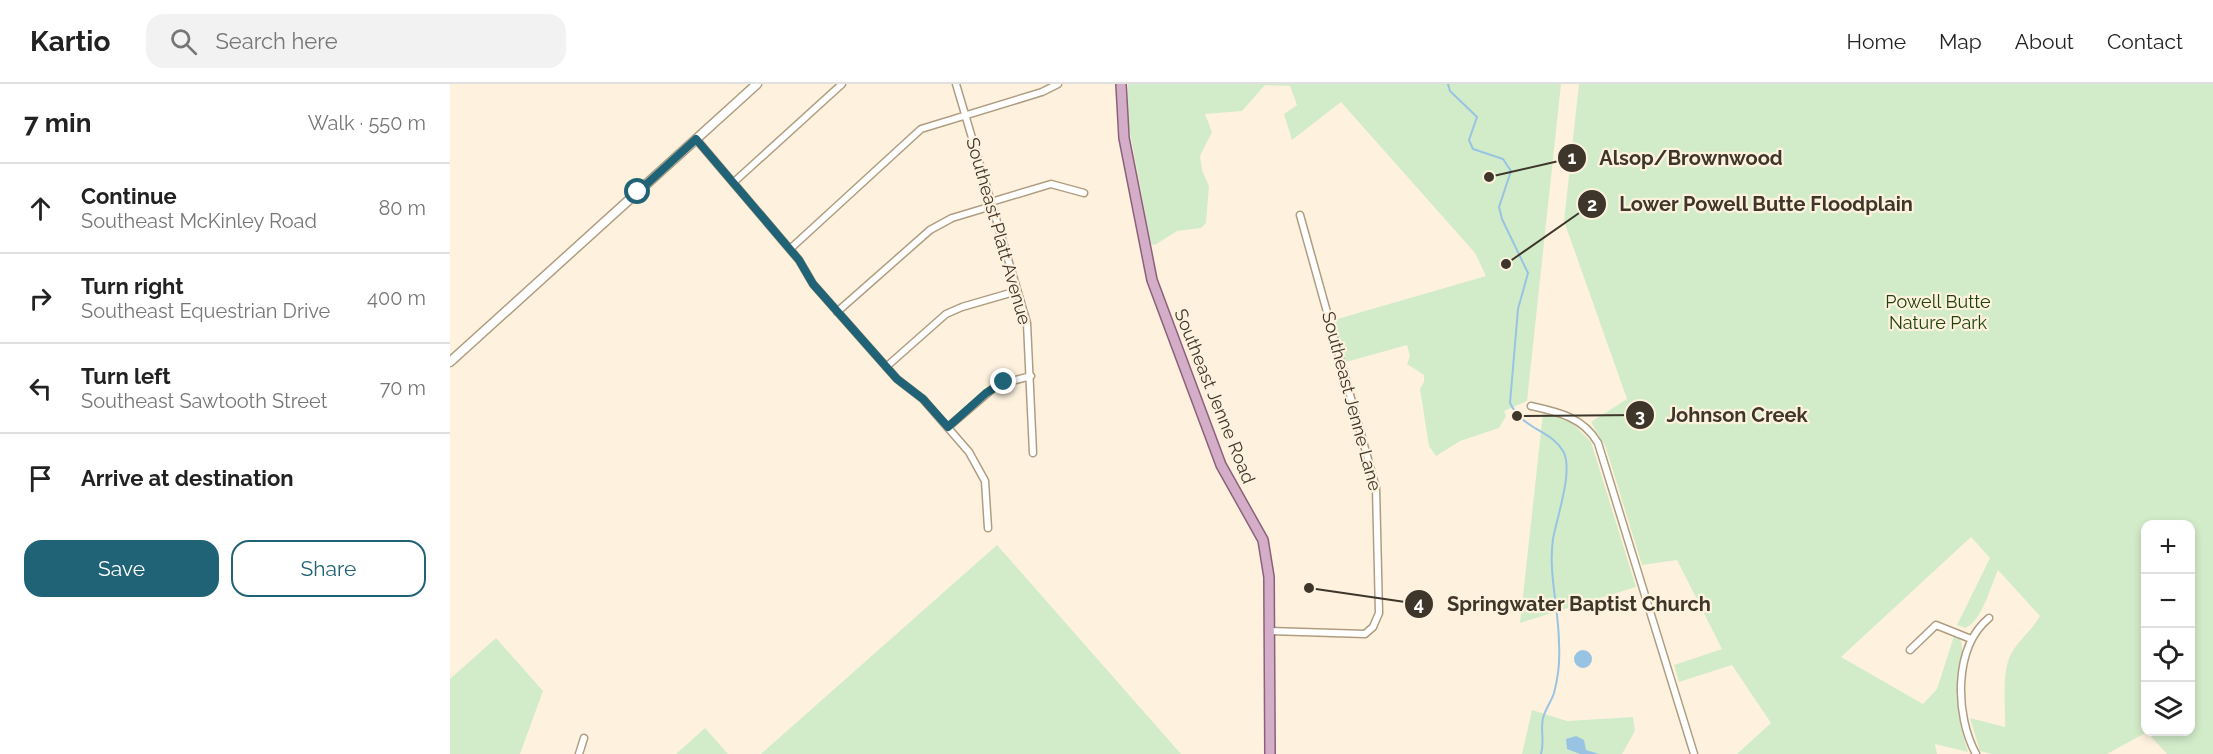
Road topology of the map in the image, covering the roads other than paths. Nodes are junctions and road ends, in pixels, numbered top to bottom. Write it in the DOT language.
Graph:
graph roads {
  1 [pos="757,84"];
  2 [pos="842,84"];
  3 [pos="956,84"];
  4 [pos="1058,84"];
  5 [pos="1121,84"];
  6 [pos="965,114"];
  7 [pos="696,139"];
  8 [pos="734,182"];
  9 [pos="1084,193"];
  10 [pos="991,204"];
  11 [pos="1300,215"];
  12 [pos="790,249"];
  13 [pos="1017,291"];
  14 [pos="837,312"];
  15 [pos="450,363"];
  16 [pos="886,367"];
  17 [pos="1031,376"];
  18 [pos="1531,406"];
  19 [pos="948,427"];
  20 [pos="1033,453"];
  21 [pos="988,528"];
  22 [pos="1989,618"];
  23 [pos="1270,631"];
  24 [pos="1971,639"];
  25 [pos="1910,650"];
  26 [pos="584,738"];
  27 [pos="579,754"];
  28 [pos="1270,754"];
  29 [pos="1694,754"];
  30 [pos="1976,754"];
  1 -- 7 [label="street"];
  2 -- 8 [label="street"];
  3 -- 6 [label="street, Southeast Platt Avenue"];
  4 -- 6 [label="street"];
  5 -- 23 [label="main road, Southeast Jenne Road"];
  6 -- 10 [label="street, Southeast Platt Avenue"];
  6 -- 12 [label="street"];
  7 -- 8 [label="street"];
  7 -- 15 [label="street"];
  8 -- 12 [label="street"];
  9 -- 10 [label="street"];
  10 -- 13 [label="street, Southeast Platt Avenue"];
  10 -- 14 [label="street"];
  11 -- 23 [label="street, Southeast Jenne Lane"];
  12 -- 14 [label="street"];
  13 -- 16 [label="street"];
  13 -- 17 [label="street, Southeast Platt Avenue"];
  14 -- 16 [label="street"];
  16 -- 19 [label="street"];
  17 -- 19 [label="street"];
  17 -- 20 [label="street, Southeast Platt Avenue"];
  18 -- 29 [label="street"];
  19 -- 21 [label="street"];
  22 -- 24 [label="street"];
  23 -- 28 [label="main road, Southeast Jenne Road"];
  24 -- 25 [label="street"];
  24 -- 30 [label="street"];
  26 -- 27 [label="street"];
}
